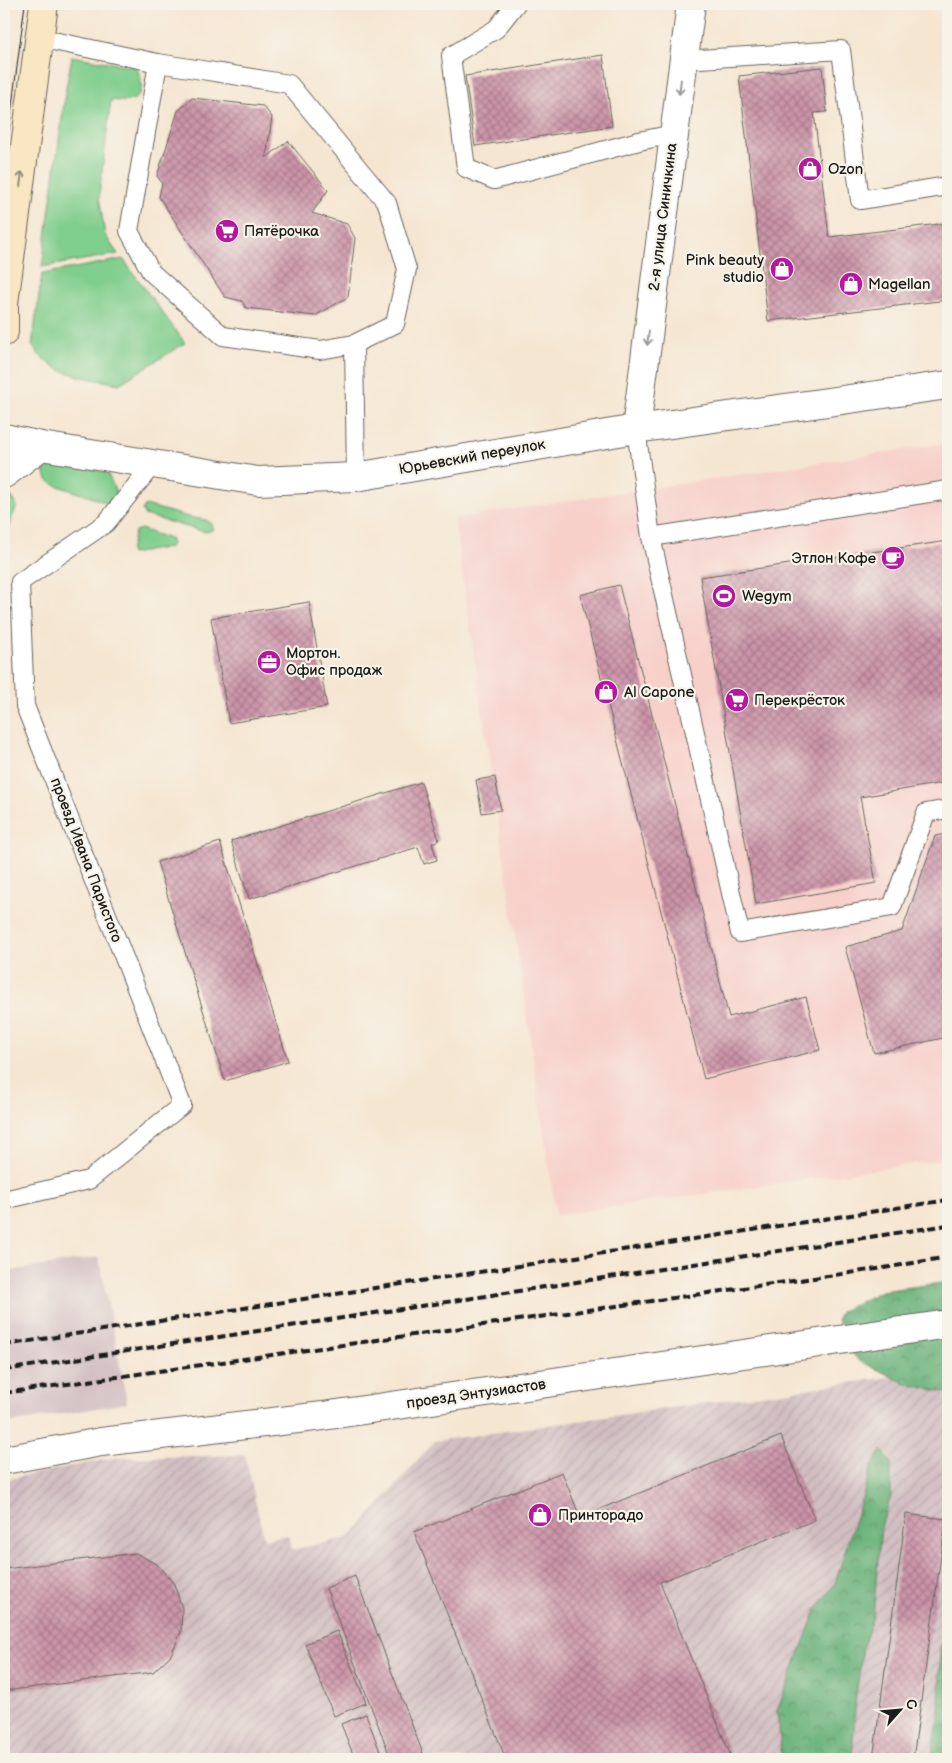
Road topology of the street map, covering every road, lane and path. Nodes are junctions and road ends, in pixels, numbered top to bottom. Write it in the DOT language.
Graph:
graph roads {
  1 [pos="44,4"];
  2 [pos="516,4"];
  3 [pos="691,4"];
  4 [pos="39,38"];
  5 [pos="684,60"];
  6 [pos="158,63"];
  7 [pos="674,134"];
  8 [pos="948,186"];
  9 [pos="4,332"];
  10 [pos="354,344"];
  11 [pos="948,385"];
  12 [pos="636,429"];
  13 [pos="4,438"];
  14 [pos="41,446"];
  15 [pos="154,464"];
  16 [pos="4,474"];
  17 [pos="356,477"];
  18 [pos="948,490"];
  19 [pos="651,537"];
  20 [pos="948,809"];
  21 [pos="4,1200"];
  22 [pos="948,1323"];
  23 [pos="4,1460"];
  1 -- 4 [label="main road"];
  2 -- 7 [label="lane"];
  3 -- 5 [label="street, 2-я улица Синичкина"];
  4 -- 6 [label="lane"];
  9 -- 4 [label="main road, one-way"];
  5 -- 7 [label="street, 2-я улица Синичкина, one-way"];
  5 -- 8 [label="lane"];
  6 -- 10 [label="lane"];
  6 -- 10 [label="lane"];
  7 -- 12 [label="street, 2-я улица Синичкина, one-way"];
  10 -- 17 [label="lane"];
  11 -- 12 [label="street, Юрьевский переулок"];
  12 -- 17 [label="street, Юрьевский переулок"];
  12 -- 19 [label="lane"];
  13 -- 14 [label="street, Юрьевский переулок"];
  14 -- 15 [label="street, Юрьевский переулок"];
  14 -- 16 [label="street"];
  15 -- 17 [label="street, Юрьевский переулок"];
  15 -- 21 [label="lane, проезд Ивана Паристого"];
  18 -- 19 [label="lane"];
  19 -- 20 [label="lane"];
  22 -- 23 [label="street, проезд Энтузиастов"];
}
